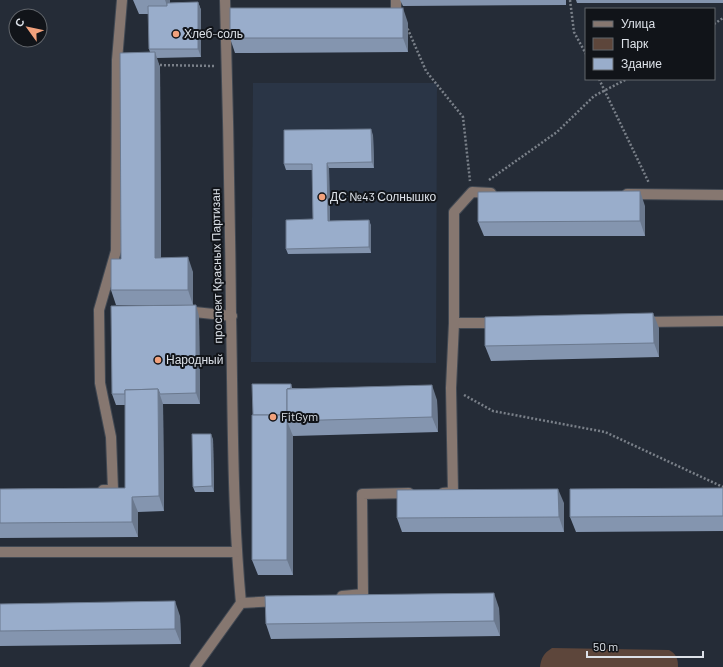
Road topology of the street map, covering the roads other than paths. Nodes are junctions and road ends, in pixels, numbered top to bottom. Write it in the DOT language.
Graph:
graph roads {
  1 [pos="122,0"];
  2 [pos="225,0"];
  3 [pos="396,0"];
  4 [pos="380,15"];
  5 [pos="504,193"];
  6 [pos="615,194"];
  7 [pos="723,195"];
  8 [pos="176,311"];
  9 [pos="232,316"];
  10 [pos="723,321"];
  11 [pos="636,322"];
  12 [pos="454,323"];
  13 [pos="509,323"];
  14 [pos="90,491"];
  15 [pos="0,552"];
  16 [pos="236,552"];
  17 [pos="332,596"];
  18 [pos="287,600"];
  19 [pos="241,603"];
  20 [pos="195,667"];
  1 -- 14 [label="street"];
  2 -- 9 [label="street, проспект Красных Партизан"];
  3 -- 4 [label="street"];
  5 -- 12 [label="street"];
  6 -- 7 [label="street"];
  8 -- 9 [label="street"];
  9 -- 16 [label="street, проспект Красных Партизан"];
  10 -- 11 [label="street"];
  12 -- 13 [label="street"];
  12 -- 17 [label="street"];
  15 -- 16 [label="street"];
  16 -- 19 [label="street, проспект Красных Партизан"];
  18 -- 19 [label="street"];
  19 -- 20 [label="street"];
}
